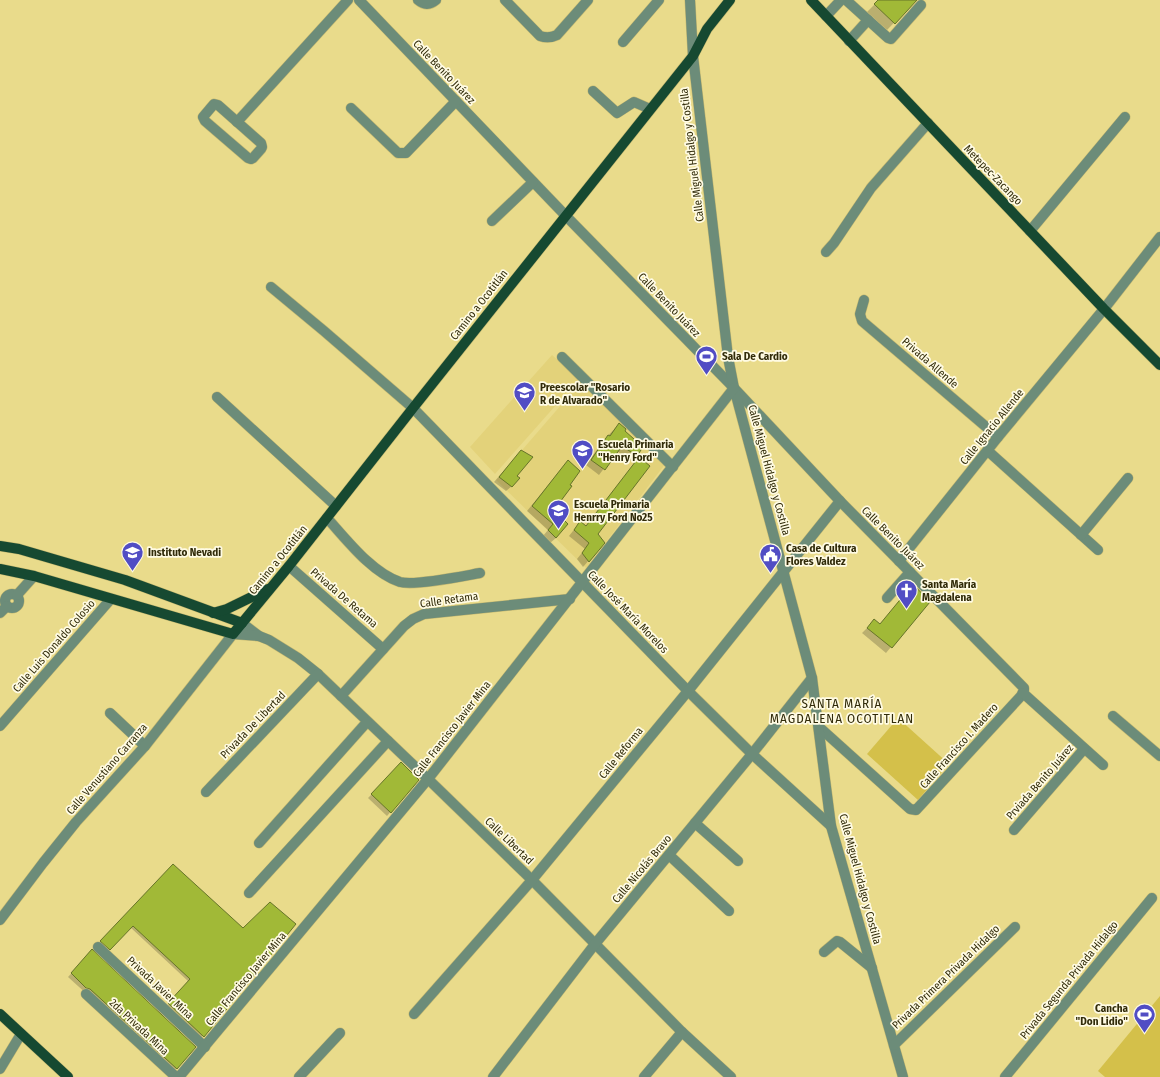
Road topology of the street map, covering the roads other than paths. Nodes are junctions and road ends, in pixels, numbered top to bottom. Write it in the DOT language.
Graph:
graph roads {
  1 [pos="348,0"];
  2 [pos="359,0"];
  3 [pos="418,0"];
  4 [pos="436,0"];
  5 [pos="505,0"];
  6 [pos="588,0"];
  7 [pos="659,0"];
  8 [pos="690,0"];
  9 [pos="730,0"];
  10 [pos="811,0"];
  11 [pos="840,0"];
  12 [pos="846,0"];
  13 [pos="921,5"];
  14 [pos="826,16"];
  15 [pos="868,20"];
  16 [pos="849,40"];
  17 [pos="623,42"];
  18 [pos="692,56"];
  19 [pos="593,91"];
  20 [pos="456,101"];
  21 [pos="351,108"];
  22 [pos="650,109"];
  23 [pos="1125,117"];
  24 [pos="237,122"];
  25 [pos="928,123"];
  26 [pos="533,182"];
  27 [pos="565,215"];
  28 [pos="492,221"];
  29 [pos="1030,231"];
  30 [pos="1160,237"];
  31 [pos="826,252"];
  32 [pos="271,287"];
  33 [pos="864,300"];
  34 [pos="1104,309"];
  35 [pos="562,357"];
  36 [pos="1160,364"];
  37 [pos="734,388"];
  38 [pos="217,397"];
  39 [pos="413,408"];
  40 [pos="998,437"];
  41 [pos="988,451"];
  42 [pos="673,467"];
  43 [pos="1128,478"];
  44 [pos="840,501"];
  45 [pos="336,506"];
  46 [pos="327,518"];
  47 [pos="1081,535"];
  48 [pos="0,546"];
  49 [pos="1098,550"];
  50 [pos="899,561"];
  51 [pos="289,566"];
  52 [pos="0,569"];
  53 [pos="784,572"];
  54 [pos="910,572"];
  55 [pos="480,573"];
  56 [pos="34,576"];
  57 [pos="582,582"];
  58 [pos="273,586"];
  59 [pos="887,598"];
  60 [pos="570,599"];
  61 [pos="110,600"];
  62 [pos="3,610"];
  63 [pos="212,613"];
  64 [pos="242,623"];
  65 [pos="233,634"];
  66 [pos="259,636"];
  67 [pos="383,649"];
  68 [pos="318,674"];
  69 [pos="812,678"];
  70 [pos="688,691"];
  71 [pos="1022,694"];
  72 [pos="341,696"];
  73 [pos="110,713"];
  74 [pos="1113,716"];
  75 [pos="367,722"];
  76 [pos="0,726"];
  77 [pos="819,727"];
  78 [pos="388,741"];
  79 [pos="144,746"];
  80 [pos="1084,749"];
  81 [pos="752,754"];
  82 [pos="1160,756"];
  83 [pos="1103,765"];
  84 [pos="428,779"];
  85 [pos="206,792"];
  86 [pos="695,823"];
  87 [pos="831,826"];
  88 [pos="1014,830"];
  89 [pos="259,843"];
  90 [pos="668,855"];
  91 [pos="738,861"];
  92 [pos="532,880"];
  93 [pos="249,893"];
  94 [pos="1152,898"];
  95 [pos="729,911"];
  96 [pos="0,920"];
  97 [pos="1015,927"];
  98 [pos="595,944"];
  99 [pos="98,947"];
  100 [pos="824,952"];
  101 [pos="872,968"];
  102 [pos="86,994"];
  103 [pos="0,1014"];
  104 [pos="414,1014"];
  105 [pos="682,1032"];
  106 [pos="340,1033"];
  107 [pos="21,1034"];
  108 [pos="894,1045"];
  109 [pos="205,1047"];
  110 [pos="0,1069"];
  111 [pos="68,1077"];
  112 [pos="176,1077"];
  113 [pos="179,1077"];
  114 [pos="299,1077"];
  115 [pos="493,1077"];
  116 [pos="644,1077"];
  117 [pos="731,1077"];
  118 [pos="903,1077"];
  119 [pos="1005,1077"];
  1 -- 24 [label="street"];
  2 -- 20 [label="street, Calle Benito Juárez"];
  3 -- 4 [label="street"];
  5 -- 6 [label="street"];
  7 -- 17 [label="street"];
  8 -- 18 [label="street, Calle Miguel Hidalgo y Costilla"];
  9 -- 18 [label="main road, Camino a Ocotitlán"];
  10 -- 14 [label="main road, Metepec-Zacango"];
  11 -- 14 [label="street"];
  12 -- 15 [label="street"];
  13 -- 15 [label="street"];
  14 -- 16 [label="main road, Metepec-Zacango"];
  15 -- 16 [label="street"];
  16 -- 25 [label="main road, Metepec-Zacango"];
  18 -- 22 [label="main road, Camino a Ocotitlán"];
  18 -- 37 [label="street, Calle Miguel Hidalgo y Costilla"];
  19 -- 22 [label="street"];
  20 -- 21 [label="street"];
  20 -- 26 [label="street, Calle Benito Juárez"];
  22 -- 27 [label="main road, Camino a Ocotitlán"];
  23 -- 29 [label="street"];
  24 -- 24 [label="street"];
  25 -- 29 [label="main road, Metepec-Zacango"];
  25 -- 31 [label="street"];
  26 -- 27 [label="street, Calle Benito Juárez"];
  26 -- 28 [label="street"];
  27 -- 37 [label="street, Calle Benito Juárez"];
  27 -- 39 [label="main road, Camino a Ocotitlán"];
  29 -- 34 [label="main road, Metepec-Zacango"];
  30 -- 34 [label="street, Calle Ignacio Allende"];
  32 -- 39 [label="street, Calle José María Morelos"];
  33 -- 40 [label="street, Privada Allende"];
  34 -- 36 [label="main road, Metepec-Zacango"];
  34 -- 40 [label="street, Calle Ignacio Allende"];
  35 -- 42 [label="street"];
  37 -- 42 [label="street, Calle Francisco Javier Mina"];
  37 -- 44 [label="street, Calle Benito Juárez"];
  37 -- 53 [label="street, Calle Miguel Hidalgo y Costilla"];
  38 -- 45 [label="street"];
  39 -- 45 [label="main road, Camino a Ocotitlán"];
  39 -- 57 [label="street, Calle José María Morelos"];
  40 -- 41 [label="street, Calle Ignacio Allende"];
  41 -- 47 [label="street"];
  41 -- 50 [label="street, Calle Ignacio Allende"];
  42 -- 57 [label="street, Calle Francisco Javier Mina"];
  43 -- 47 [label="street"];
  44 -- 50 [label="street, Calle Benito Juárez"];
  44 -- 53 [label="street, Calle Reforma"];
  45 -- 46 [label="main road, Camino a Ocotitlán"];
  46 -- 51 [label="main road, Camino a Ocotitlán"];
  46 -- 55 [label="street"];
  47 -- 49 [label="street"];
  48 -- 63 [label="main road"];
  50 -- 54 [label="street, Calle Benito Juárez"];
  51 -- 58 [label="main road, Camino a Ocotitlán"];
  51 -- 67 [label="street, Privada De Retama"];
  52 -- 56 [label="main road"];
  53 -- 69 [label="street, Calle Miguel Hidalgo y Costilla"];
  53 -- 70 [label="street, Calle Reforma"];
  54 -- 59 [label="street"];
  54 -- 71 [label="street, Calle Benito Juárez"];
  56 -- 61 [label="main road"];
  56 -- 62 [label="street"];
  57 -- 60 [label="street, Calle Francisco Javier Mina"];
  57 -- 70 [label="street, Calle José María Morelos"];
  58 -- 63 [label="main road"];
  58 -- 64 [label="main road, Camino a Ocotitlán"];
  60 -- 67 [label="street, Calle Retama"];
  60 -- 84 [label="street, Calle Francisco Javier Mina"];
  61 -- 65 [label="main road"];
  61 -- 76 [label="street, Calle Luis Donaldo Colosio"];
  63 -- 64 [label="main road"];
  64 -- 65 [label="main road, Camino a Ocotitlán"];
  64 -- 66 [label="street, Calle Libertad"];
  65 -- 66 [label="street, Calle Libertad"];
  65 -- 79 [label="street, Calle Venustiano Carranza"];
  66 -- 68 [label="street, Calle Libertad"];
  67 -- 72 [label="street, Calle Retama"];
  68 -- 72 [label="street, Calle Libertad"];
  68 -- 85 [label="street, Privada De Libertad"];
  69 -- 77 [label="street, Calle Miguel Hidalgo y Costilla"];
  69 -- 81 [label="street, Calle Nicolás Bravo"];
  70 -- 81 [label="street, Calle José María Morelos"];
  70 -- 92 [label="street, Calle Reforma"];
  71 -- 77 [label="street, Calle Francisco I. Madero"];
  71 -- 80 [label="street, Calle Benito Juárez"];
  72 -- 75 [label="street, Calle Libertad"];
  73 -- 79 [label="street"];
  74 -- 82 [label="street"];
  75 -- 78 [label="street, Calle Libertad"];
  75 -- 89 [label="street"];
  77 -- 87 [label="street, Calle Miguel Hidalgo y Costilla"];
  78 -- 84 [label="street, Calle Libertad"];
  78 -- 93 [label="street"];
  79 -- 96 [label="street, Calle Venustiano Carranza"];
  80 -- 83 [label="street, Calle Benito Juárez"];
  80 -- 88 [label="street, Prviada Benito Juárez"];
  81 -- 86 [label="street, Calle Nicolás Bravo"];
  81 -- 87 [label="street, Calle José María Morelos"];
  84 -- 92 [label="street, Calle Libertad"];
  84 -- 109 [label="street, Calle Francisco Javier Mina"];
  86 -- 90 [label="street, Calle Nicolás Bravo"];
  86 -- 91 [label="street"];
  87 -- 101 [label="street, Calle Miguel Hidalgo y Costilla"];
  90 -- 95 [label="street"];
  90 -- 98 [label="street, Calle Nicolás Bravo"];
  92 -- 98 [label="street, Calle Libertad"];
  92 -- 104 [label="street, Calle Reforma"];
  94 -- 119 [label="street, Privada Segunda Privada Hidalgo"];
  97 -- 108 [label="street, Privada Primera Privada Hidalgo"];
  98 -- 105 [label="street, Calle Libertad"];
  98 -- 115 [label="street, Calle Nicolás Bravo"];
  99 -- 109 [label="street, Privada Javier Mina"];
  100 -- 101 [label="street"];
  101 -- 108 [label="street, Calle Miguel Hidalgo y Costilla"];
  102 -- 112 [label="street, 2da Privada Mina"];
  103 -- 107 [label="main road"];
  105 -- 116 [label="street"];
  105 -- 117 [label="street, Calle Libertad"];
  106 -- 114 [label="street"];
  107 -- 110 [label="street"];
  107 -- 111 [label="main road"];
  108 -- 118 [label="street, Calle Miguel Hidalgo y Costilla"];
  109 -- 113 [label="street, Calle Francisco Javier Mina"];
}
